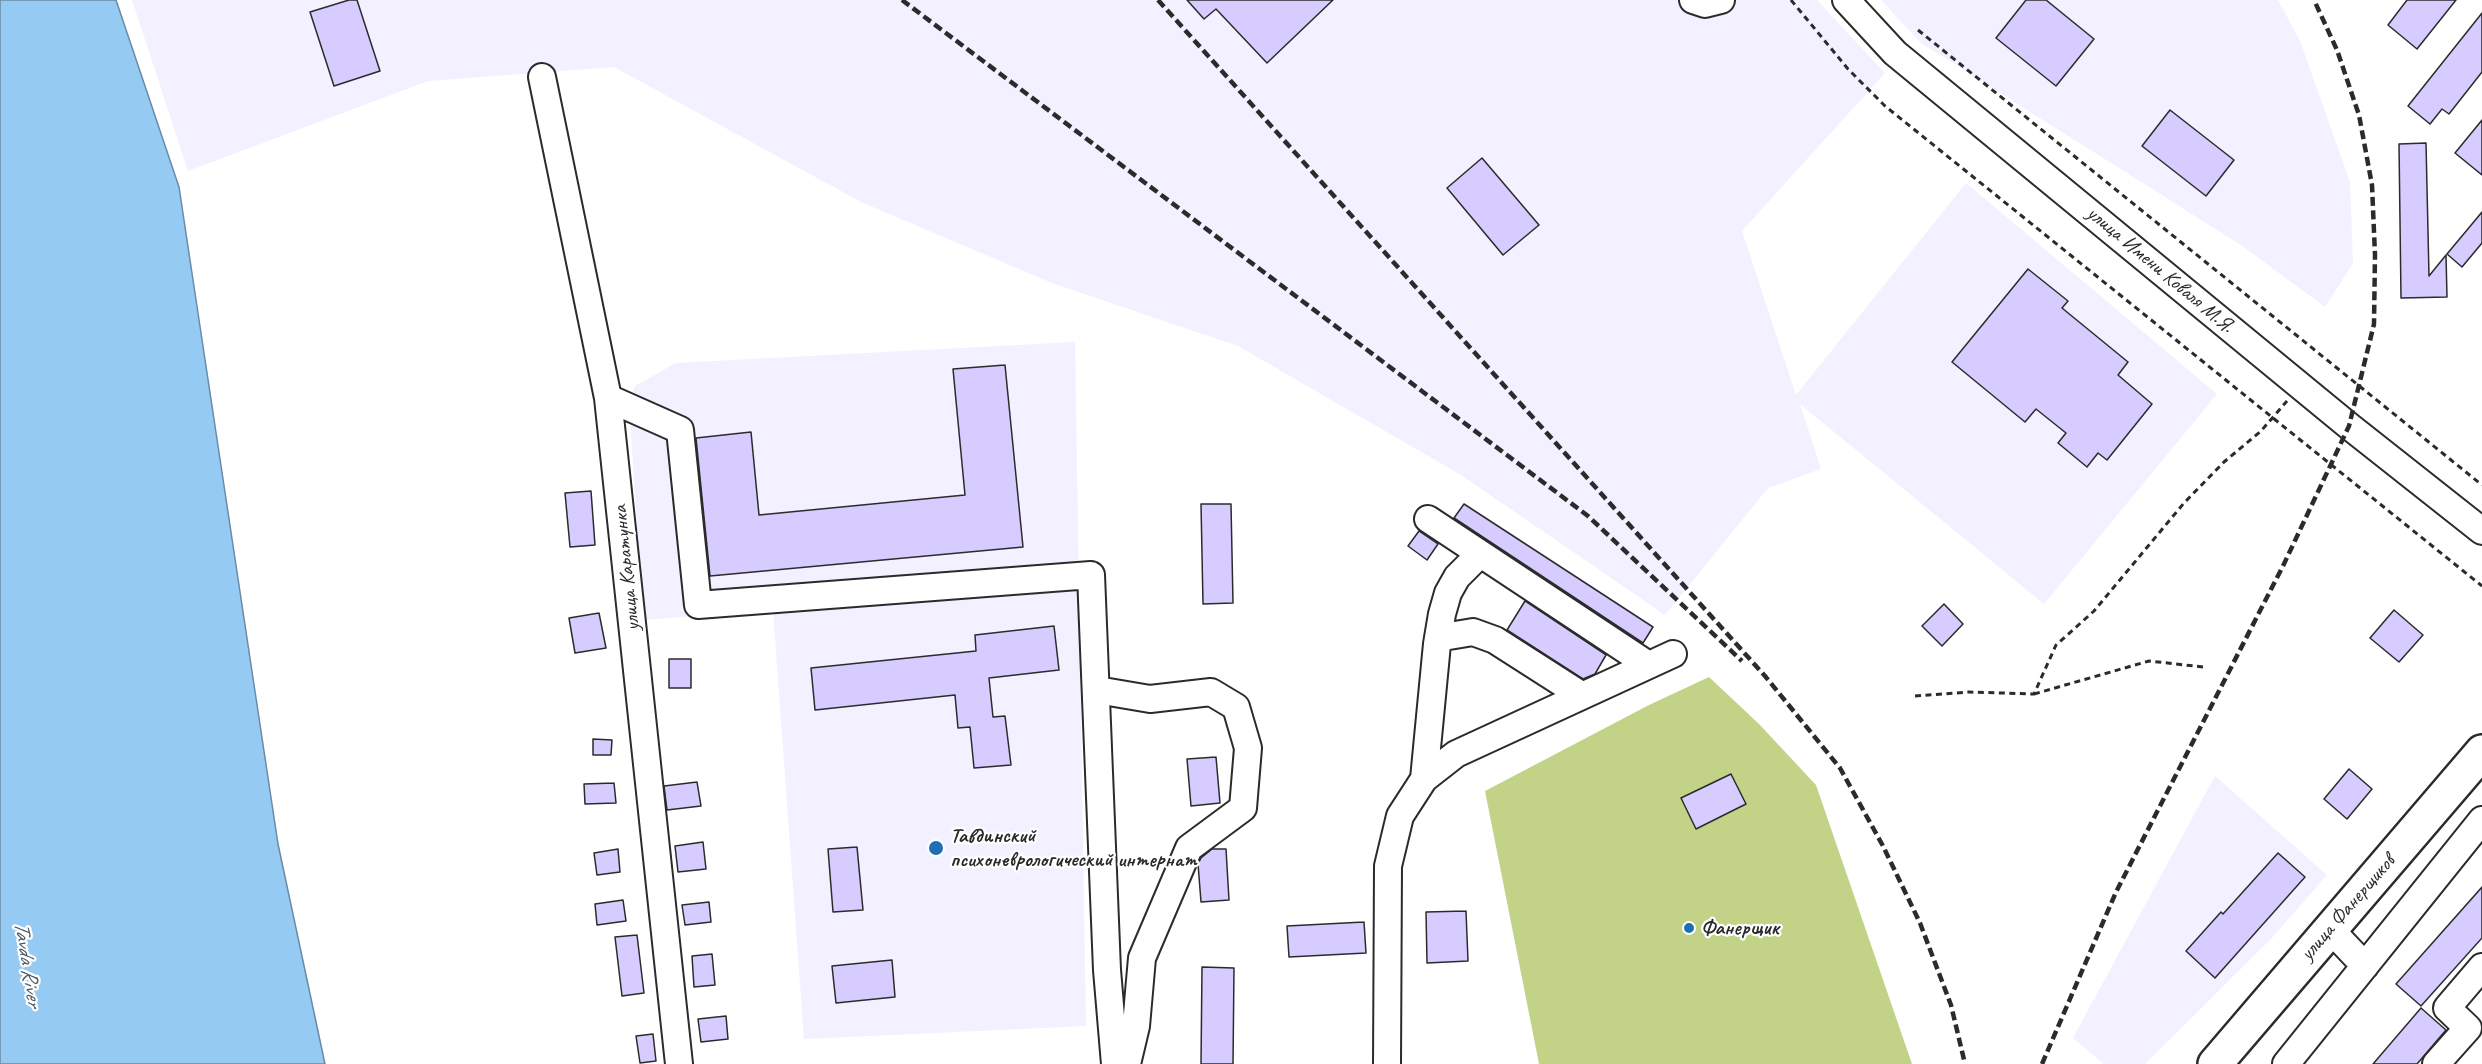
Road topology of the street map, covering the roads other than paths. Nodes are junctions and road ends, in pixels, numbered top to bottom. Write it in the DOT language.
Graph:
graph roads {
  1 [pos="1693,0"];
  2 [pos="1721,0"];
  3 [pos="1846,0"];
  4 [pos="542,77"];
  5 [pos="608,398"];
  6 [pos="1428,519"];
  7 [pos="2482,531"];
  8 [pos="1480,554"];
  9 [pos="1437,644"];
  10 [pos="1673,654"];
  11 [pos="1647,664"];
  12 [pos="1097,690"];
  13 [pos="1581,695"];
  14 [pos="2480,757"];
  15 [pos="1424,778"];
  16 [pos="2482,820"];
  17 [pos="2330,929"];
  18 [pos="2365,966"];
  19 [pos="2482,967"];
  20 [pos="2228,1059"];
  21 [pos="680,1064"];
  22 [pos="1115,1064"];
  23 [pos="1127,1064"];
  24 [pos="1387,1064"];
  25 [pos="2286,1064"];
  26 [pos="2436,1064"];
  1 -- 2 [label="street"];
  3 -- 7 [label="street, улица Имени Коваля М.Я."];
  4 -- 5 [label="street, улица Каратунка"];
  5 -- 12 [label="street"];
  5 -- 21 [label="street, улица Каратунка"];
  6 -- 8 [label="street"];
  8 -- 9 [label="street"];
  8 -- 11 [label="street"];
  9 -- 13 [label="street"];
  9 -- 15 [label="street"];
  10 -- 11 [label="street"];
  11 -- 13 [label="street"];
  12 -- 22 [label="street"];
  12 -- 23 [label="street"];
  13 -- 15 [label="street"];
  14 -- 17 [label="main road, улица Фанерщиков"];
  15 -- 24 [label="street"];
  16 -- 18 [label="street"];
  17 -- 18 [label="street"];
  17 -- 20 [label="main road, улица Фанерщиков"];
  18 -- 25 [label="street"];
  19 -- 26 [label="street"];
}
